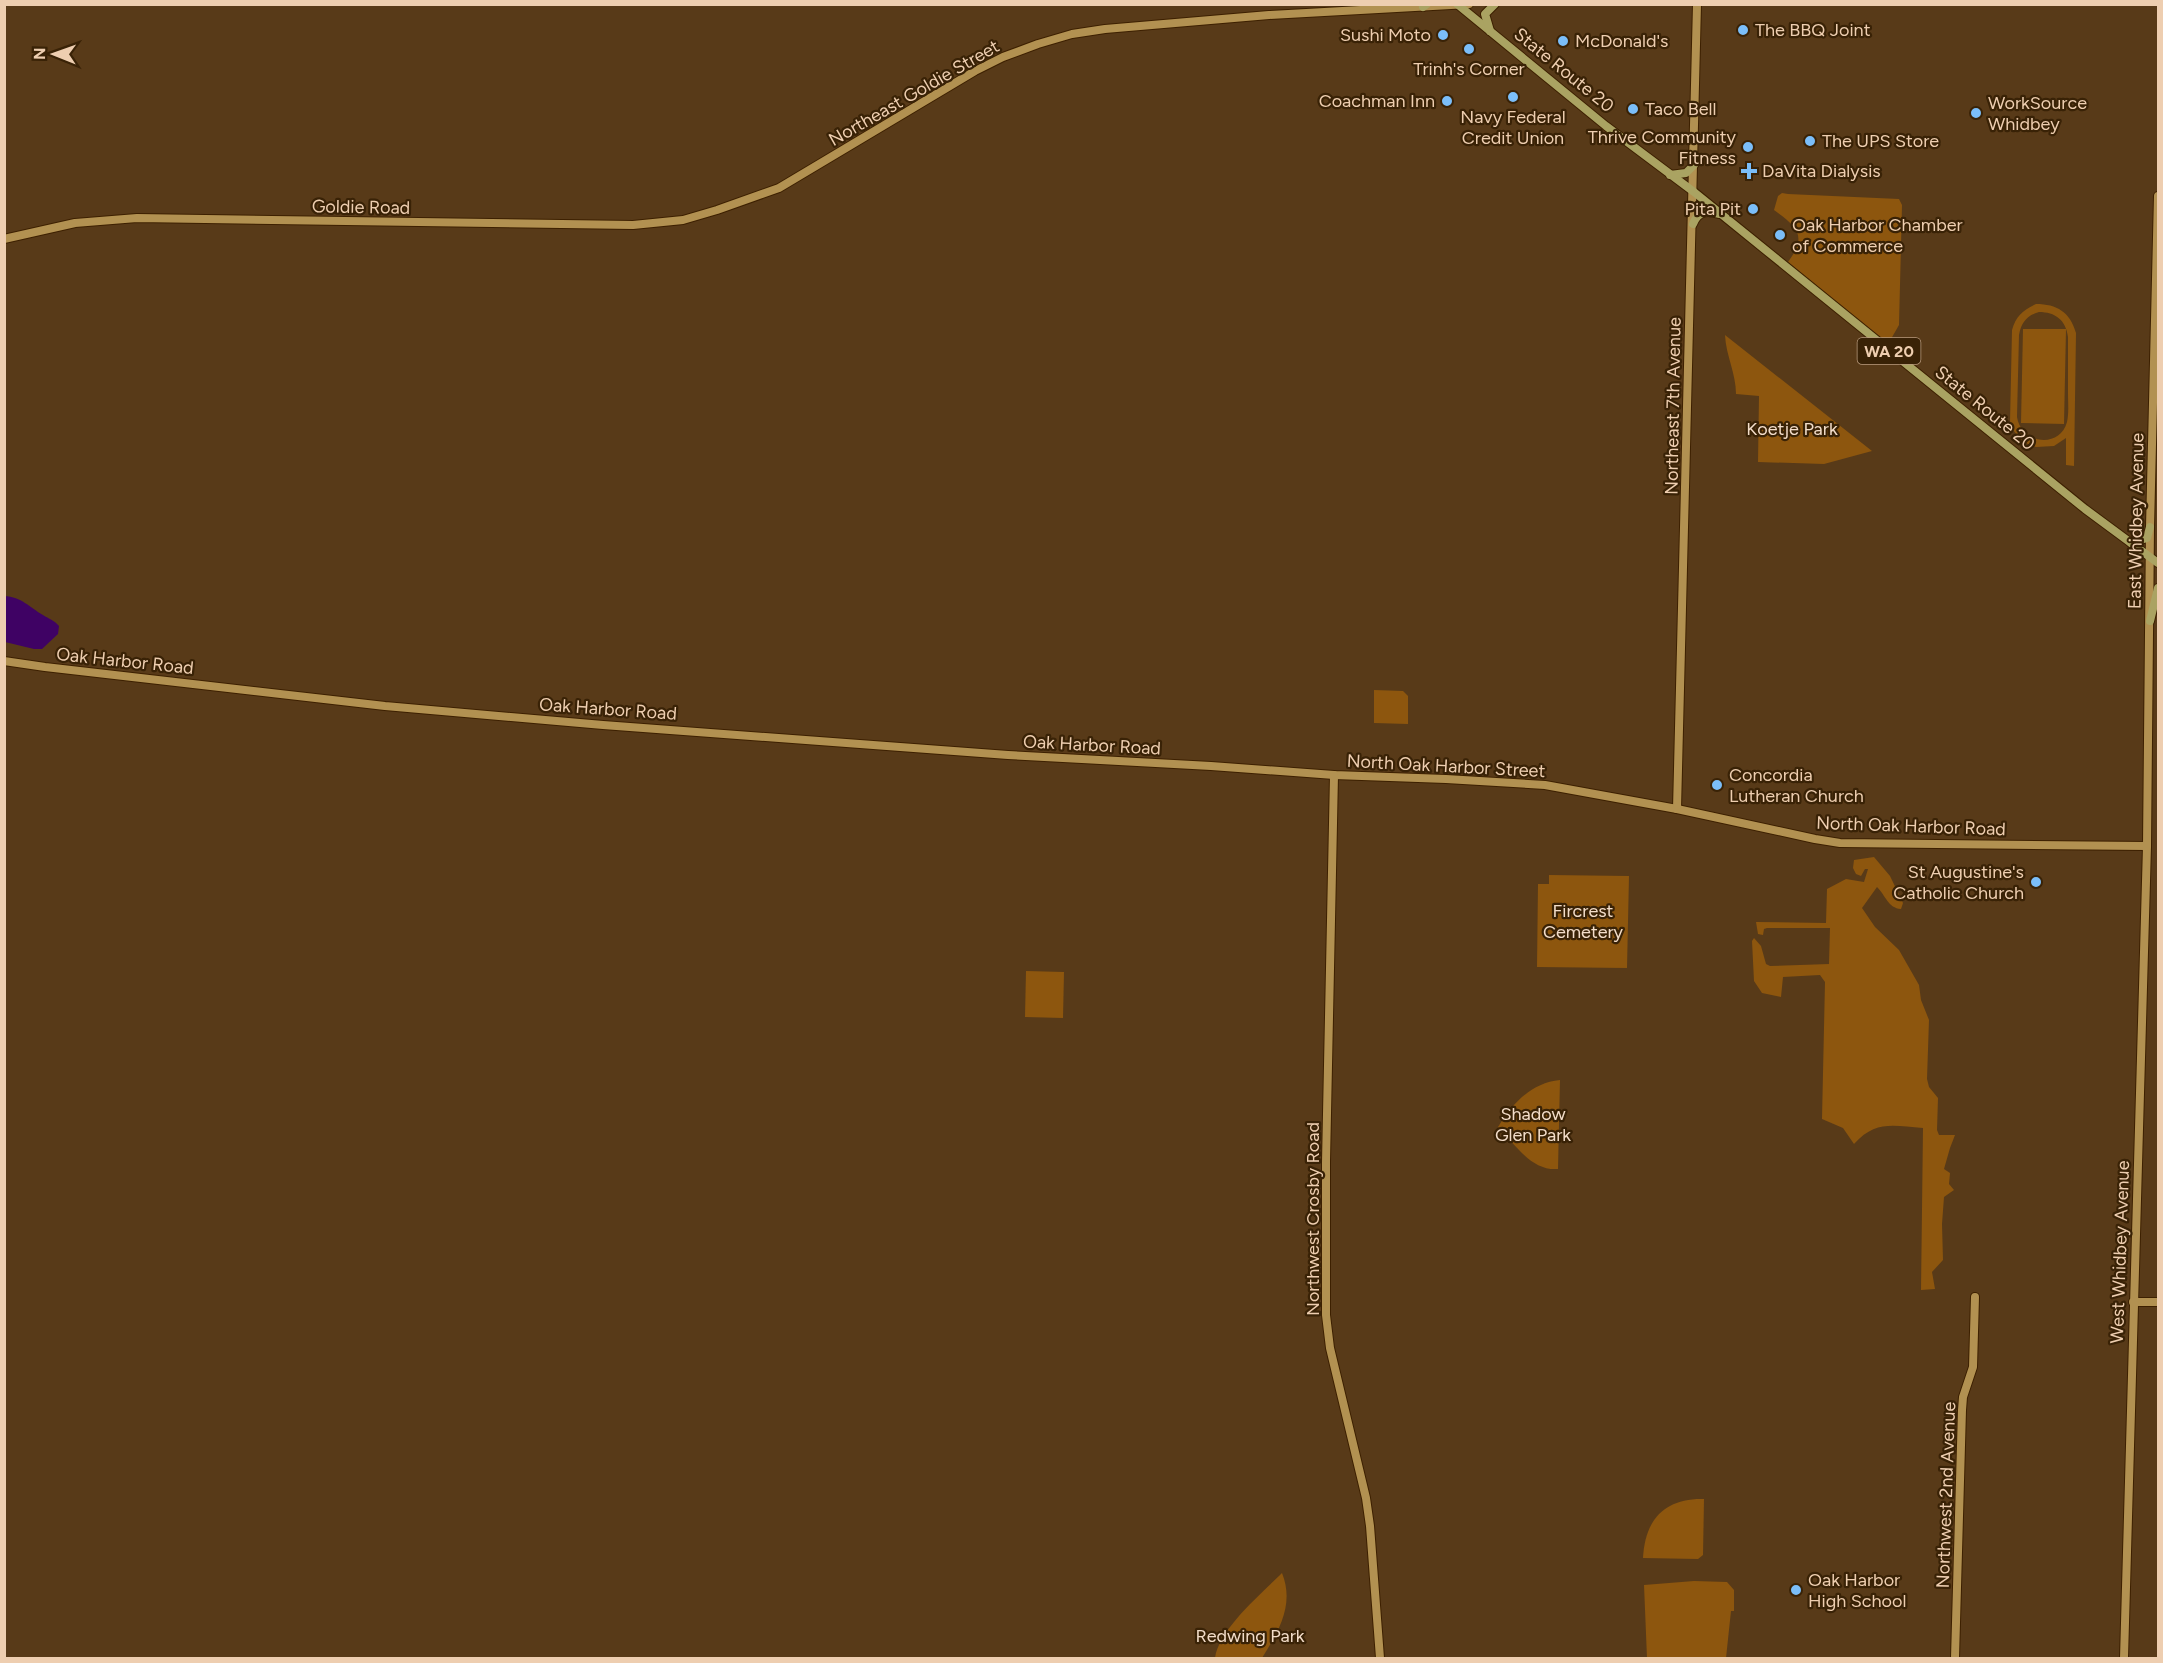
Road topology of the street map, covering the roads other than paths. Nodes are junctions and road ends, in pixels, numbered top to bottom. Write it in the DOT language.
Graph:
graph roads {
  1 [pos="1469,4"];
  2 [pos="1495,4"];
  3 [pos="1697,4"];
  4 [pos="1457,5"];
  5 [pos="1425,6"];
  6 [pos="1490,32"];
  7 [pos="1694,165"];
  8 [pos="1670,175"];
  9 [pos="1694,192"];
  10 [pos="2158,196"];
  11 [pos="717,210"];
  12 [pos="1721,215"];
  13 [pos="1693,224"];
  14 [pos="4,239"];
  15 [pos="2150,527"];
  16 [pos="2131,543"];
  17 [pos="2155,560"];
  18 [pos="2158,588"];
  19 [pos="2150,621"];
  20 [pos="4,661"];
  21 [pos="1211,766"];
  22 [pos="1335,775"];
  23 [pos="1677,809"];
  24 [pos="2147,846"];
  25 [pos="1975,1298"];
  26 [pos="2133,1302"];
  27 [pos="2158,1302"];
  28 [pos="1380,1659"];
  29 [pos="1955,1659"];
  30 [pos="2124,1659"];
  1 -- 4 [label="street, Northeast Goldie Street"];
  2 -- 6 [label="main road"];
  3 -- 7 [label="street, Northeast 7th Avenue"];
  4 -- 5 [label="street, Northeast Goldie Street"];
  4 -- 6 [label="main road, State Route 20 / WA 20"];
  5 -- 11 [label="street, Northeast Goldie Street"];
  6 -- 8 [label="main road, State Route 20 / WA 20"];
  7 -- 8 [label="main road"];
  7 -- 9 [label="street, Northeast 7th Avenue"];
  8 -- 9 [label="main road, State Route 20 / WA 20"];
  9 -- 12 [label="main road, State Route 20 / WA 20"];
  9 -- 13 [label="street, Northeast 7th Avenue"];
  10 -- 15 [label="street, East Whidbey Avenue"];
  11 -- 14 [label="street, Goldie Road"];
  12 -- 13 [label="main road"];
  12 -- 16 [label="main road, State Route 20 / WA 20"];
  13 -- 23 [label="street, Northeast 7th Avenue"];
  15 -- 16 [label="main road"];
  15 -- 17 [label="street, East Whidbey Avenue"];
  16 -- 17 [label="main road, State Route 20 / WA 20"];
  17 -- 19 [label="street, East Whidbey Avenue"];
  18 -- 19 [label="main road"];
  19 -- 24 [label="street, East Whidbey Avenue"];
  20 -- 21 [label="street, Oak Harbor Road"];
  21 -- 22 [label="street, North Oak Harbor Street"];
  22 -- 23 [label="street, North Oak Harbor Street"];
  22 -- 28 [label="street, Northwest Crosby Road"];
  23 -- 24 [label="street, North Oak Harbor Road"];
  24 -- 26 [label="street, West Whidbey Avenue"];
  25 -- 29 [label="street, Northwest 2nd Avenue"];
  26 -- 27 [label="street"];
  26 -- 30 [label="street, West Whidbey Avenue"];
}
